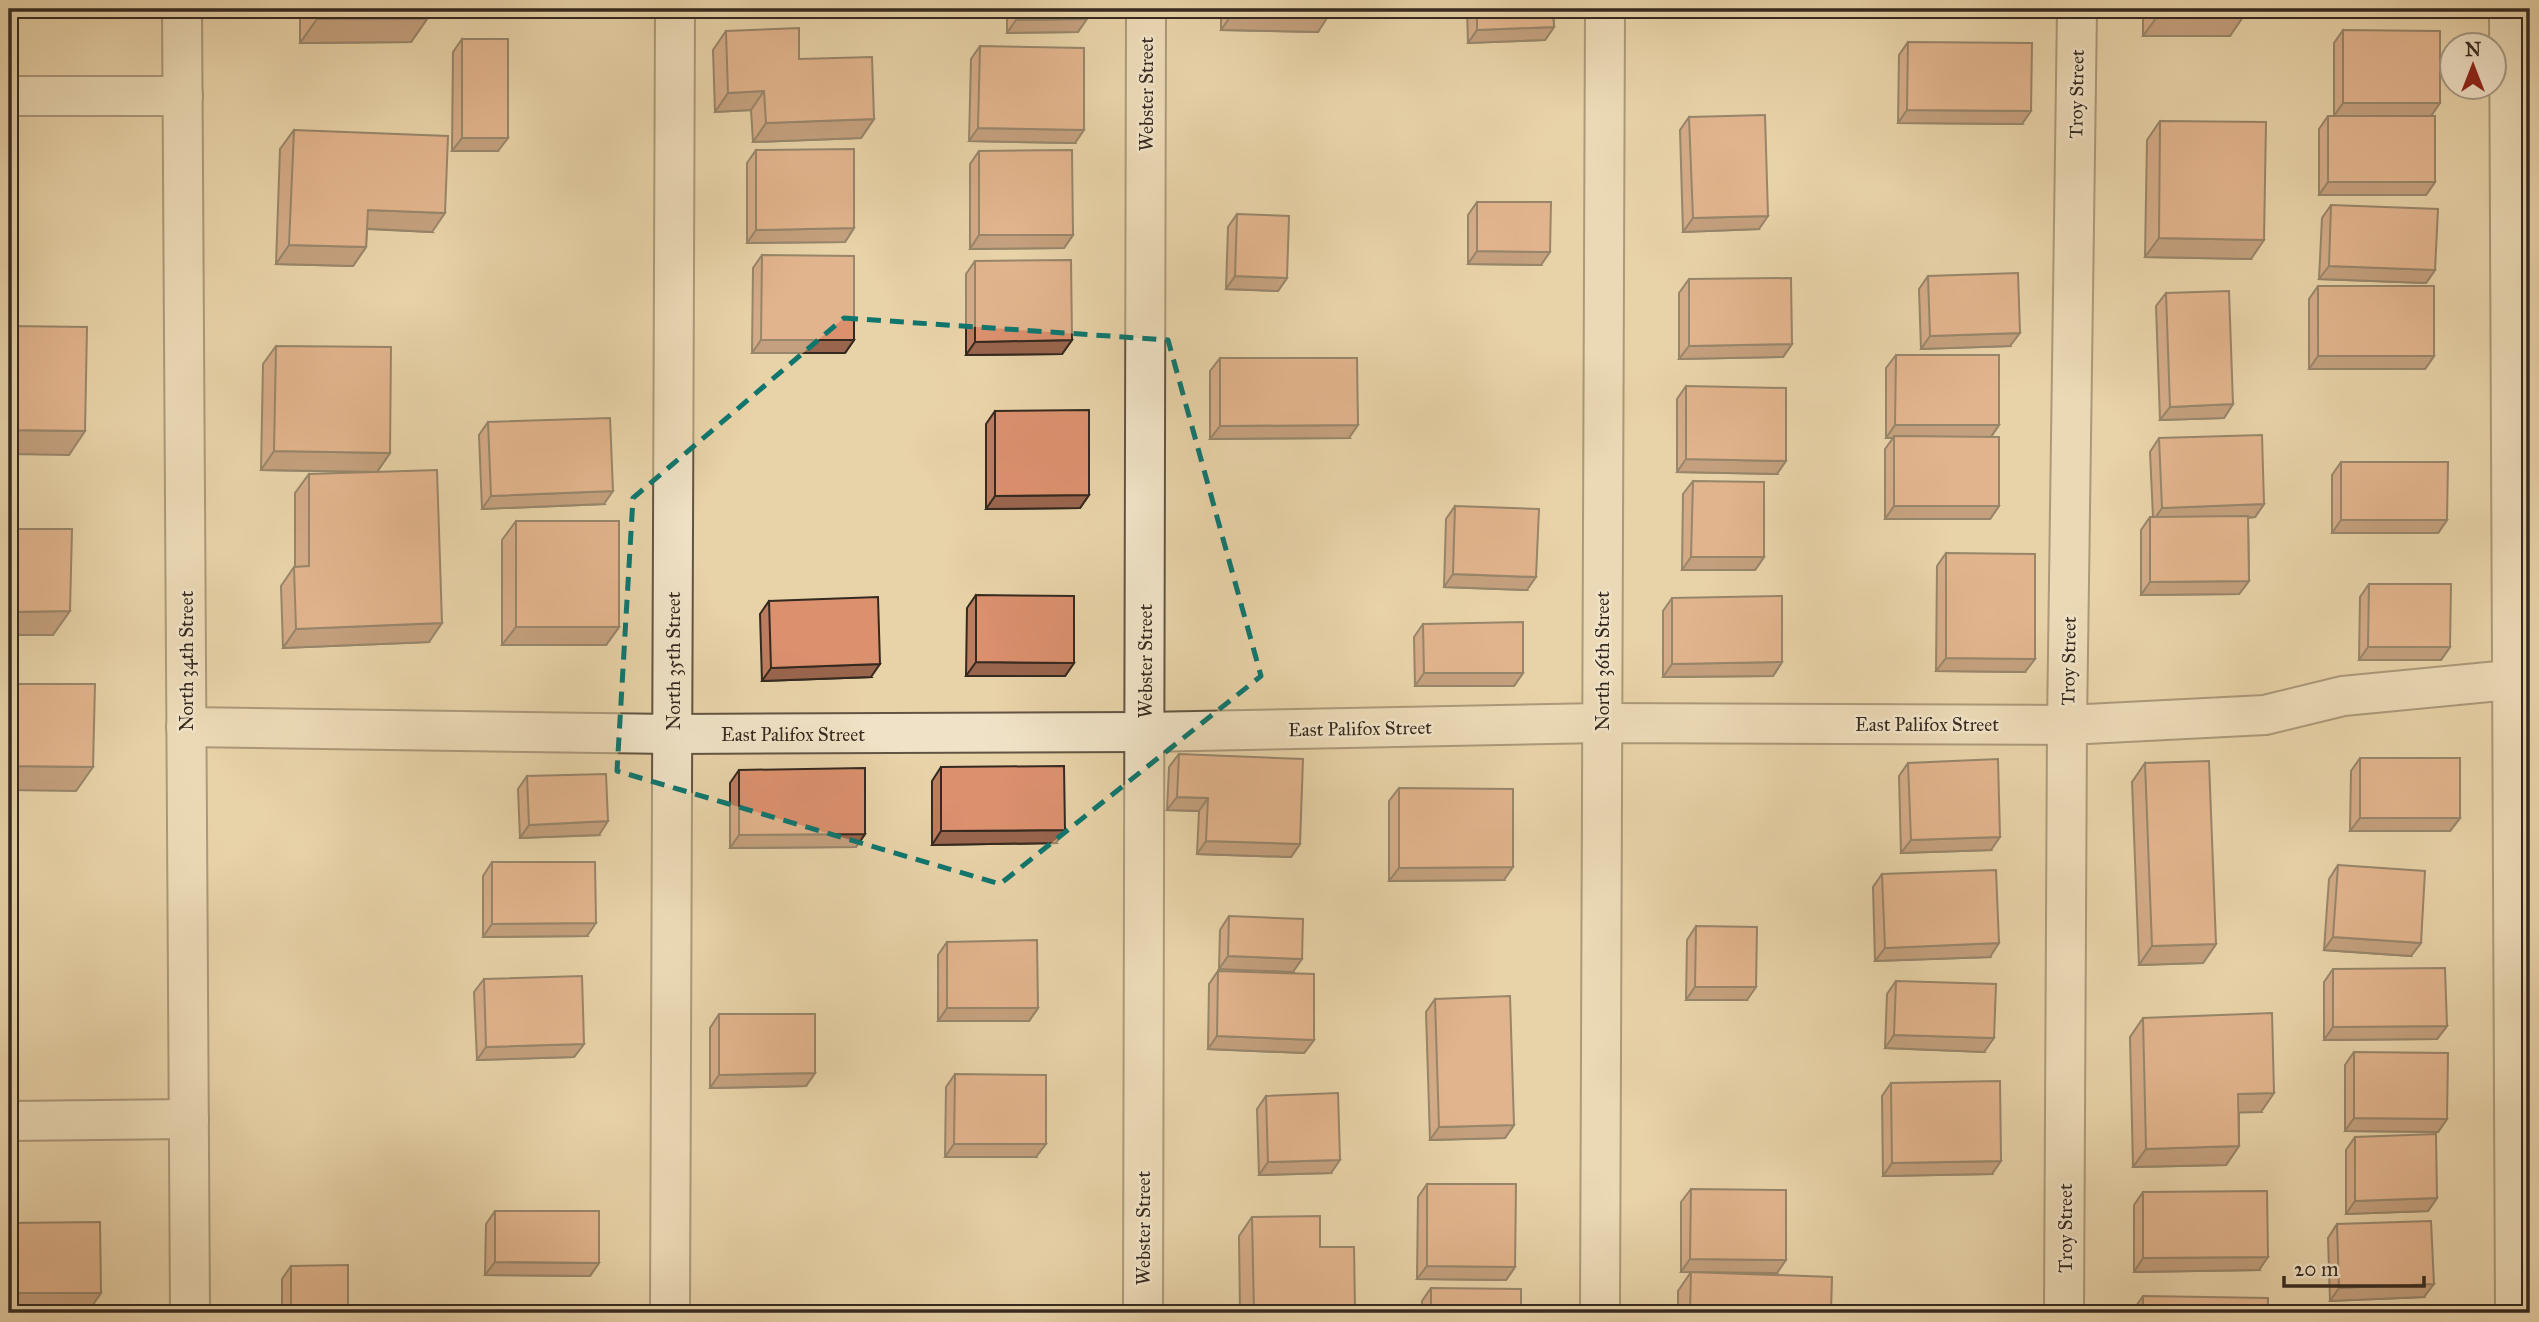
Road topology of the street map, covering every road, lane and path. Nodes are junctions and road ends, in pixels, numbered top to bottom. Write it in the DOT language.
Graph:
graph roads {
  1 [pos="183,9"];
  2 [pos="675,9"];
  3 [pos="1146,9"];
  4 [pos="1605,9"];
  5 [pos="2077,9"];
  6 [pos="2509,9"];
  7 [pos="9,96"];
  8 [pos="183,96"];
  9 [pos="2522,678"];
  10 [pos="1601,723"];
  11 [pos="2067,725"];
  12 [pos="186,727"];
  13 [pos="1145,732"];
  14 [pos="672,734"];
  15 [pos="189,1119"];
  16 [pos="9,1121"];
  17 [pos="190,1313"];
  18 [pos="670,1313"];
  19 [pos="1143,1313"];
  20 [pos="1600,1313"];
  21 [pos="2064,1313"];
  22 [pos="2515,1313"];
  1 -- 8 [label="street, North 34th Street"];
  2 -- 14 [label="street, North 35th Street"];
  3 -- 13 [label="street, Webster Street"];
  4 -- 10 [label="street, North 36th Street"];
  5 -- 11 [label="street, Troy Street"];
  6 -- 9 [label="street"];
  7 -- 8 [label="street"];
  8 -- 12 [label="street, North 34th Street"];
  9 -- 11 [label="street, East Palifox Street"];
  9 -- 22 [label="street"];
  10 -- 11 [label="street, East Palifox Street"];
  10 -- 13 [label="street, East Palifox Street"];
  10 -- 20 [label="street, North 36th Street"];
  11 -- 21 [label="street, Troy Street"];
  12 -- 14 [label="street, East Palifox Street"];
  12 -- 15 [label="street, North 34th Street"];
  13 -- 14 [label="street, East Palifox Street"];
  13 -- 19 [label="street, Webster Street"];
  14 -- 18 [label="street, North 35th Street"];
  15 -- 16 [label="street"];
  15 -- 17 [label="street, North 34th Street"];
}
